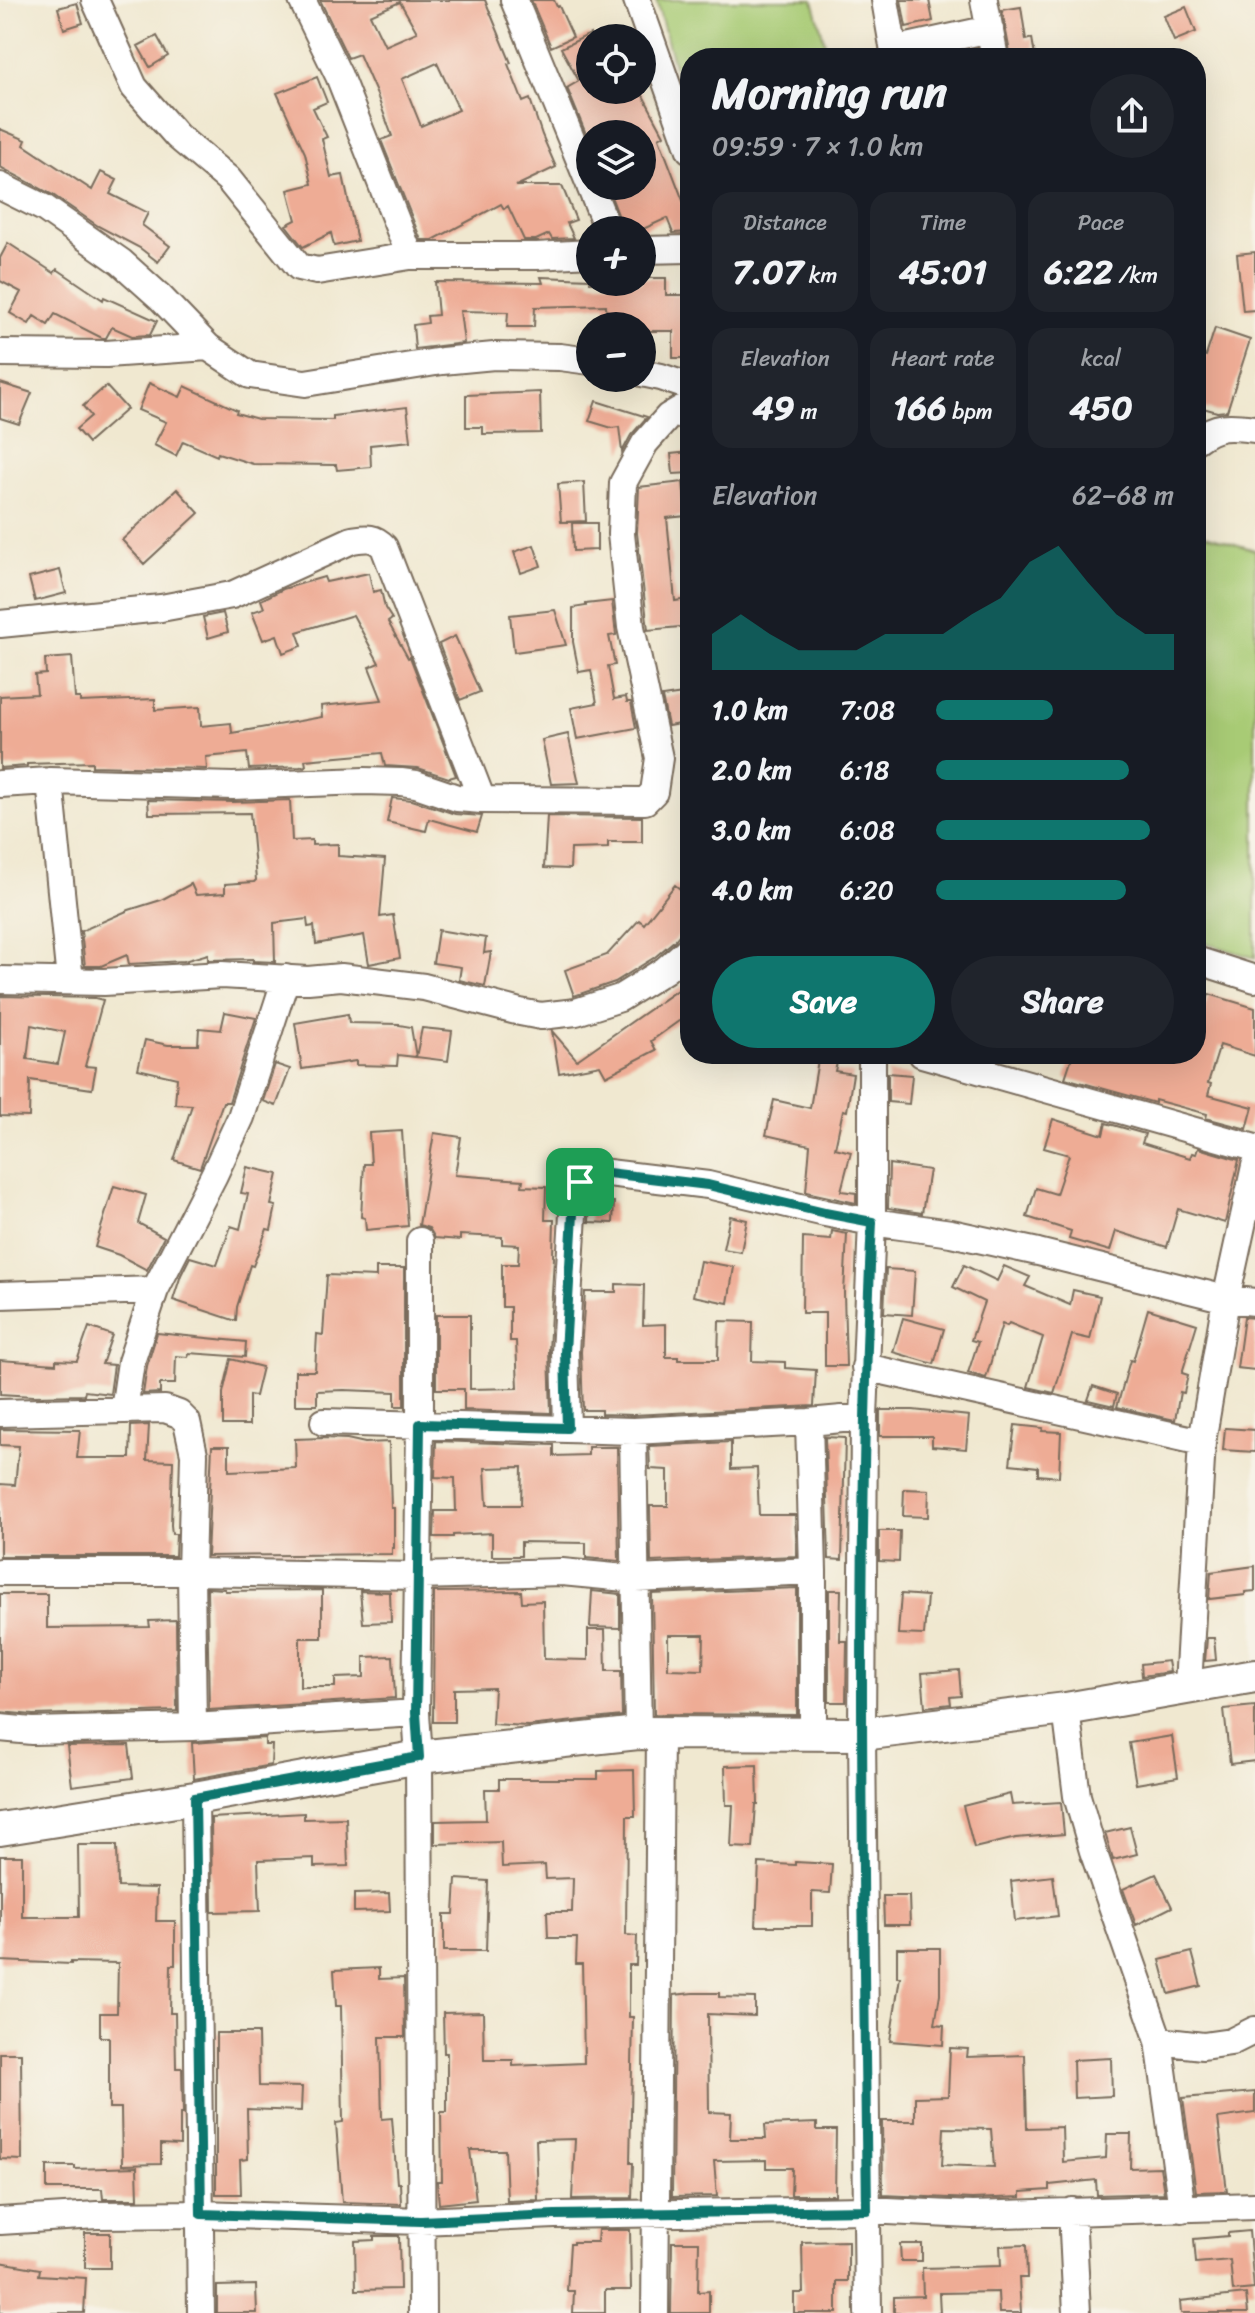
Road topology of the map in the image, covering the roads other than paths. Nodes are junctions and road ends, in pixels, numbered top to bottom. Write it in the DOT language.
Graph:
graph roads {
  1 [pos="95,0"];
  2 [pos="302,0"];
  3 [pos="514,0"];
  4 [pos="637,0"];
  5 [pos="885,0"];
  6 [pos="984,0"];
  7 [pos="990,29"];
  8 [pos="893,48"];
  9 [pos="917,48"];
  10 [pos="993,48"];
  11 [pos="680,122"];
  12 [pos="576,152"];
  13 [pos="0,186"];
  14 [pos="680,249"];
  15 [pos="656,250"];
  16 [pos="576,254"];
  17 [pos="410,256"];
  18 [pos="208,347"];
  19 [pos="0,353"];
  20 [pos="576,359"];
  21 [pos="656,376"];
  22 [pos="680,384"];
  23 [pos="680,410"];
  24 [pos="1255,429"];
  25 [pos="1206,433"];
  26 [pos="0,624"];
  27 [pos="50,781"];
  28 [pos="0,784"];
  29 [pos="482,800"];
  30 [pos="680,957"];
  31 [pos="1206,963"];
  32 [pos="286,978"];
  33 [pos="1255,979"];
  34 [pos="0,980"];
  35 [pos="70,981"];
  36 [pos="872,1064"];
  37 [pos="957,1064"];
  38 [pos="1255,1148"];
  39 [pos="1255,1166"];
  40 [pos="872,1222"];
  41 [pos="420,1241"];
  42 [pos="155,1290"];
  43 [pos="0,1295"];
  44 [pos="1226,1299"];
  45 [pos="1255,1302"];
  46 [pos="865,1367"];
  47 [pos="124,1410"];
  48 [pos="0,1413"];
  49 [pos="864,1417"];
  50 [pos="324,1422"];
  51 [pos="809,1422"];
  52 [pos="420,1424"];
  53 [pos="567,1428"];
  54 [pos="633,1431"];
  55 [pos="1202,1442"];
  56 [pos="813,1571"];
  57 [pos="0,1572"];
  58 [pos="191,1572"];
  59 [pos="418,1576"];
  60 [pos="636,1579"];
  61 [pos="1255,1676"];
  62 [pos="1188,1686"];
  63 [pos="1066,1709"];
  64 [pos="416,1713"];
  65 [pos="193,1727"];
  66 [pos="0,1728"];
  67 [pos="649,1734"];
  68 [pos="862,1734"];
  69 [pos="813,1735"];
  70 [pos="419,1757"];
  71 [pos="195,1798"];
  72 [pos="0,1829"];
  73 [pos="1255,2030"];
  74 [pos="1159,2041"];
  75 [pos="1255,2206"];
  76 [pos="1182,2209"];
  77 [pos="867,2210"];
  78 [pos="1072,2211"];
  79 [pos="201,2214"];
  80 [pos="654,2215"];
  81 [pos="0,2221"];
  82 [pos="421,2221"];
  83 [pos="201,2313"];
  84 [pos="422,2313"];
  85 [pos="655,2313"];
  86 [pos="868,2313"];
  87 [pos="1077,2313"];
  1 -- 17 [label="street"];
  2 -- 17 [label="street"];
  3 -- 12 [label="street"];
  4 -- 11 [label="street"];
  5 -- 8 [label="street"];
  6 -- 7 [label="street"];
  7 -- 9 [label="street"];
  7 -- 10 [label="street"];
  13 -- 18 [label="street"];
  14 -- 15 [label="street"];
  16 -- 17 [label="street"];
  18 -- 19 [label="street"];
  18 -- 20 [label="street"];
  21 -- 22 [label="street"];
  23 -- 29 [label="street"];
  24 -- 25 [label="street"];
  26 -- 29 [label="street"];
  27 -- 28 [label="street"];
  27 -- 29 [label="street"];
  27 -- 35 [label="street"];
  30 -- 32 [label="street"];
  31 -- 33 [label="street"];
  32 -- 35 [label="street"];
  32 -- 42 [label="street"];
  34 -- 35 [label="street"];
  36 -- 40 [label="street"];
  37 -- 38 [label="street"];
  39 -- 44 [label="street"];
  40 -- 44 [label="street"];
  40 -- 46 [label="street"];
  40 -- 53 [label="street"];
  41 -- 52 [label="street"];
  42 -- 43 [label="street"];
  42 -- 47 [label="street"];
  44 -- 45 [label="street"];
  44 -- 55 [label="street"];
  46 -- 49 [label="street"];
  46 -- 55 [label="street"];
  47 -- 48 [label="street"];
  47 -- 58 [label="street"];
  49 -- 51 [label="street"];
  49 -- 68 [label="street"];
  50 -- 52 [label="street"];
  51 -- 54 [label="street"];
  51 -- 56 [label="street"];
  52 -- 53 [label="street"];
  52 -- 59 [label="street"];
  53 -- 54 [label="street"];
  54 -- 60 [label="street"];
  55 -- 62 [label="street"];
  56 -- 60 [label="street"];
  56 -- 69 [label="street"];
  57 -- 58 [label="street"];
  58 -- 59 [label="street"];
  58 -- 65 [label="street"];
  59 -- 60 [label="street"];
  59 -- 64 [label="street"];
  60 -- 67 [label="street"];
  61 -- 62 [label="street"];
  62 -- 63 [label="street"];
  63 -- 68 [label="street"];
  63 -- 74 [label="street"];
  64 -- 65 [label="street"];
  64 -- 70 [label="street"];
  65 -- 66 [label="street"];
  67 -- 69 [label="street"];
  67 -- 70 [label="street"];
  67 -- 80 [label="street"];
  68 -- 69 [label="street"];
  68 -- 77 [label="street"];
  70 -- 71 [label="street"];
  70 -- 82 [label="street"];
  71 -- 72 [label="street"];
  71 -- 79 [label="street"];
  73 -- 74 [label="street"];
  74 -- 76 [label="street"];
  75 -- 76 [label="street"];
  76 -- 78 [label="street"];
  77 -- 78 [label="street"];
  77 -- 80 [label="street"];
  77 -- 86 [label="street"];
  78 -- 87 [label="street"];
  79 -- 81 [label="street"];
  79 -- 82 [label="street"];
  79 -- 83 [label="street"];
  80 -- 82 [label="street"];
  80 -- 85 [label="street"];
  82 -- 84 [label="street"];
}
